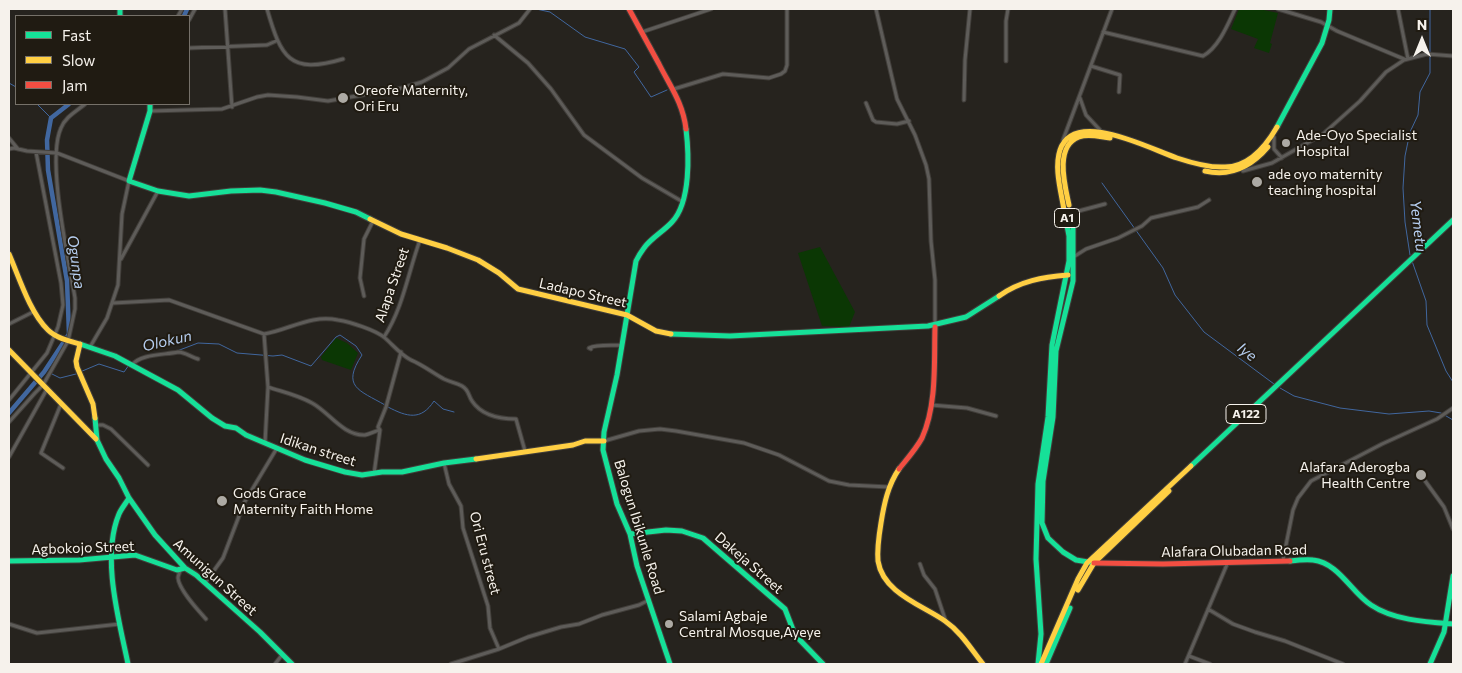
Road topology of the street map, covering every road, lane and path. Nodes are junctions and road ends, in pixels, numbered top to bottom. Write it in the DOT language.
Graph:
graph roads {
  1 [pos="225,9"];
  2 [pos="267,9"];
  3 [pos="529,9"];
  4 [pos="629,9"];
  5 [pos="712,9"];
  6 [pos="787,9"];
  7 [pos="876,9"];
  8 [pos="970,9"];
  9 [pos="1008,9"];
  10 [pos="1112,9"];
  11 [pos="1235,9"];
  12 [pos="1278,9"];
  13 [pos="1330,9"];
  14 [pos="1334,9"];
  15 [pos="1398,9"];
  16 [pos="1330,27"];
  17 [pos="642,32"];
  18 [pos="1103,32"];
  19 [pos="494,35"];
  20 [pos="276,42"];
  21 [pos="227,46"];
  22 [pos="190,48"];
  23 [pos="1453,56"];
  24 [pos="343,59"];
  25 [pos="1406,59"];
  26 [pos="1006,61"];
  27 [pos="1091,66"];
  28 [pos="674,89"];
  29 [pos="1119,92"];
  30 [pos="1080,97"];
  31 [pos="964,100"];
  32 [pos="866,103"];
  33 [pos="84,105"];
  34 [pos="150,105"];
  35 [pos="232,107"];
  36 [pos="150,111"];
  37 [pos="909,121"];
  38 [pos="1103,132"];
  39 [pos="1274,137"];
  40 [pos="9,138"];
  41 [pos="1062,146"];
  42 [pos="9,149"];
  43 [pos="18,149"];
  44 [pos="37,152"];
  45 [pos="55,152"];
  46 [pos="1160,153"];
  47 [pos="1283,158"];
  48 [pos="1235,172"];
  49 [pos="129,181"];
  50 [pos="158,192"];
  51 [pos="1209,200"];
  52 [pos="683,202"];
  53 [pos="1105,204"];
  54 [pos="1071,213"];
  55 [pos="1453,220"];
  56 [pos="373,221"];
  57 [pos="1453,224"];
  58 [pos="1441,234"];
  59 [pos="420,240"];
  60 [pos="9,254"];
  61 [pos="1075,256"];
  62 [pos="10,261"];
  63 [pos="120,261"];
  64 [pos="1068,275"];
  65 [pos="364,296"];
  66 [pos="113,302"];
  67 [pos="36,311"];
  68 [pos="627,315"];
  69 [pos="9,324"];
  70 [pos="934,327"];
  71 [pos="264,334"];
  72 [pos="56,335"];
  73 [pos="384,337"];
  74 [pos="68,341"];
  75 [pos="80,344"];
  76 [pos="622,345"];
  77 [pos="90,347"];
  78 [pos="591,349"];
  79 [pos="9,351"];
  80 [pos="401,352"];
  81 [pos="1053,357"];
  82 [pos="198,359"];
  83 [pos="131,364"];
  84 [pos="32,374"];
  85 [pos="43,385"];
  86 [pos="268,387"];
  87 [pos="9,400"];
  88 [pos="61,404"];
  89 [pos="931,405"];
  90 [pos="1453,408"];
  91 [pos="996,416"];
  92 [pos="9,422"];
  93 [pos="95,425"];
  94 [pos="380,430"];
  95 [pos="97,440"];
  96 [pos="604,442"];
  97 [pos="265,443"];
  98 [pos="277,448"];
  99 [pos="525,452"];
  100 [pos="9,457"];
  101 [pos="444,464"];
  102 [pos="148,465"];
  103 [pos="63,468"];
  104 [pos="374,474"];
  105 [pos="1423,478"];
  106 [pos="889,487"];
  107 [pos="1040,491"];
  108 [pos="129,498"];
  109 [pos="1453,529"];
  110 [pos="630,534"];
  111 [pos="111,558"];
  112 [pos="1283,560"];
  113 [pos="9,561"];
  114 [pos="1228,562"];
  115 [pos="1090,563"];
  116 [pos="920,564"];
  117 [pos="183,569"];
  118 [pos="1453,576"];
  119 [pos="205,584"];
  120 [pos="649,597"];
  121 [pos="1208,609"];
  122 [pos="206,619"];
  123 [pos="946,622"];
  124 [pos="9,624"];
  125 [pos="120,624"];
  126 [pos="1447,624"];
  127 [pos="1453,624"];
  128 [pos="499,649"];
  129 [pos="283,654"];
  130 [pos="1190,656"];
  131 [pos="128,664"];
  132 [pos="275,664"];
  133 [pos="292,664"];
  134 [pos="451,664"];
  135 [pos="670,664"];
  136 [pos="823,664"];
  137 [pos="983,664"];
  138 [pos="1040,664"];
  139 [pos="1046,664"];
  140 [pos="1185,664"];
  141 [pos="1210,664"];
  142 [pos="1343,664"];
  143 [pos="1430,664"];
  1 -- 21 [label="street"];
  2 -- 20 [label="street"];
  3 -- 19 [label="street"];
  4 -- 17 [label="main road, Balogun Ibikunle Road"];
  5 -- 17 [label="street"];
  6 -- 28 [label="street"];
  7 -- 37 [label="street"];
  8 -- 31 [label="street"];
  9 -- 26 [label="street"];
  10 -- 18 [label="street"];
  11 -- 18 [label="street"];
  12 -- 16 [label="street"];
  13 -- 16 [label="main road, A1"];
  14 -- 16 [label="main road, A1"];
  15 -- 25 [label="street"];
  16 -- 25 [label="street"];
  16 -- 39 [label="main road, A1"];
  16 -- 46 [label="main road, A1"];
  17 -- 28 [label="main road, Balogun Ibikunle Road"];
  18 -- 27 [label="street"];
  19 -- 35 [label="street"];
  19 -- 52 [label="street"];
  20 -- 21 [label="street"];
  20 -- 24 [label="street"];
  21 -- 22 [label="street"];
  21 -- 35 [label="street"];
  23 -- 25 [label="street"];
  25 -- 47 [label="street"];
  27 -- 29 [label="street"];
  27 -- 30 [label="street"];
  28 -- 52 [label="main road, Balogun Ibikunle Road"];
  30 -- 38 [label="street"];
  30 -- 41 [label="street"];
  32 -- 37 [label="street"];
  33 -- 45 [label="street"];
  34 -- 36 [label="main road"];
  35 -- 36 [label="street"];
  36 -- 49 [label="main road"];
  37 -- 70 [label="street"];
  38 -- 41 [label="main road, A1"];
  38 -- 46 [label="main road, A1"];
  39 -- 47 [label="street"];
  39 -- 48 [label="main road, A1"];
  40 -- 43 [label="street"];
  41 -- 64 [label="main road, A1"];
  42 -- 43 [label="street"];
  43 -- 44 [label="street"];
  44 -- 45 [label="street"];
  44 -- 72 [label="street"];
  45 -- 49 [label="street"];
  45 -- 74 [label="street"];
  46 -- 48 [label="main road, A1"];
  46 -- 54 [label="main road, A1"];
  47 -- 48 [label="street"];
  49 -- 50 [label="main road, Ladapo Street"];
  49 -- 63 [label="street"];
  50 -- 56 [label="main road, Ladapo Street"];
  50 -- 63 [label="street"];
  51 -- 61 [label="street"];
  52 -- 68 [label="main road, Balogun Ibikunle Road"];
  53 -- 54 [label="street"];
  54 -- 61 [label="main road, A1"];
  55 -- 58 [label="main road, A122"];
  56 -- 59 [label="main road, Ladapo Street"];
  56 -- 65 [label="street"];
  57 -- 58 [label="main road, A122"];
  58 -- 115 [label="main road, A122"];
  59 -- 68 [label="main road, Ladapo Street"];
  59 -- 73 [label="street, Alapa Street"];
  60 -- 62 [label="main road"];
  61 -- 81 [label="main road, A1"];
  62 -- 67 [label="main road"];
  63 -- 66 [label="street"];
  64 -- 70 [label="main road, Ladapo Street"];
  64 -- 81 [label="main road, A1"];
  66 -- 71 [label="street"];
  66 -- 77 [label="street"];
  67 -- 69 [label="street"];
  67 -- 72 [label="main road"];
  68 -- 70 [label="main road, Ladapo Street"];
  68 -- 76 [label="main road, Balogun Ibikunle Road"];
  70 -- 89 [label="main road"];
  71 -- 73 [label="street"];
  71 -- 86 [label="street"];
  72 -- 74 [label="main road"];
  72 -- 84 [label="street"];
  73 -- 80 [label="street"];
  74 -- 75 [label="main road"];
  74 -- 85 [label="street"];
  75 -- 77 [label="main road, Idikan street"];
  75 -- 93 [label="main road, Amunigun Street"];
  76 -- 78 [label="street"];
  76 -- 96 [label="main road, Balogun Ibikunle Road"];
  77 -- 83 [label="main road, Idikan street"];
  79 -- 84 [label="main road"];
  80 -- 94 [label="street"];
  80 -- 99 [label="street"];
  81 -- 107 [label="main road, A1"];
  82 -- 83 [label="street"];
  83 -- 97 [label="main road, Idikan street"];
  84 -- 85 [label="main road"];
  84 -- 87 [label="street"];
  85 -- 88 [label="main road"];
  85 -- 92 [label="street"];
  85 -- 100 [label="street"];
  86 -- 94 [label="street"];
  86 -- 97 [label="street"];
  88 -- 95 [label="main road"];
  88 -- 103 [label="street"];
  89 -- 91 [label="street"];
  89 -- 106 [label="main road"];
  90 -- 112 [label="street"];
  93 -- 95 [label="main road, Amunigun Street"];
  93 -- 102 [label="street"];
  94 -- 104 [label="street"];
  95 -- 108 [label="main road, Amunigun Street"];
  96 -- 99 [label="main road, Idikan street"];
  96 -- 106 [label="street"];
  96 -- 110 [label="main road, Balogun Ibikunle Road"];
  97 -- 98 [label="main road, Idikan street"];
  98 -- 104 [label="main road, Idikan street"];
  98 -- 119 [label="street"];
  99 -- 101 [label="main road, Idikan street"];
  101 -- 104 [label="main road, Idikan street"];
  101 -- 128 [label="street, Ori Eru street"];
  105 -- 109 [label="street"];
  106 -- 123 [label="main road"];
  107 -- 115 [label="main road, A1"];
  107 -- 138 [label="main road, A1"];
  108 -- 111 [label="main road"];
  108 -- 117 [label="main road, Amunigun Street"];
  110 -- 120 [label="main road, Balogun Ibikunle Road"];
  110 -- 136 [label="main road, Dakeja Street"];
  111 -- 113 [label="main road, Agbokojo Street"];
  111 -- 117 [label="main road, Agbokojo Street"];
  111 -- 125 [label="main road"];
  112 -- 114 [label="main road, Alafara Olubadan Road"];
  112 -- 126 [label="main road, Alafara Olubadan Road"];
  114 -- 115 [label="main road, Alafara Olubadan Road"];
  114 -- 121 [label="street"];
  115 -- 138 [label="main road, A1"];
  115 -- 139 [label="main road"];
  116 -- 123 [label="street"];
  117 -- 119 [label="main road, Amunigun Street"];
  117 -- 122 [label="street"];
  118 -- 126 [label="main road"];
  119 -- 129 [label="main road, Amunigun Street"];
  120 -- 128 [label="street"];
  120 -- 135 [label="main road, Balogun Ibikunle Road"];
  121 -- 130 [label="street"];
  121 -- 142 [label="street"];
  123 -- 137 [label="main road"];
  124 -- 125 [label="street"];
  125 -- 131 [label="main road"];
  126 -- 127 [label="main road, Alafara Olubadan Road"];
  126 -- 143 [label="main road"];
  128 -- 134 [label="street"];
  129 -- 132 [label="street"];
  129 -- 133 [label="main road, Amunigun Street"];
  130 -- 140 [label="street"];
  130 -- 141 [label="street"];
}
